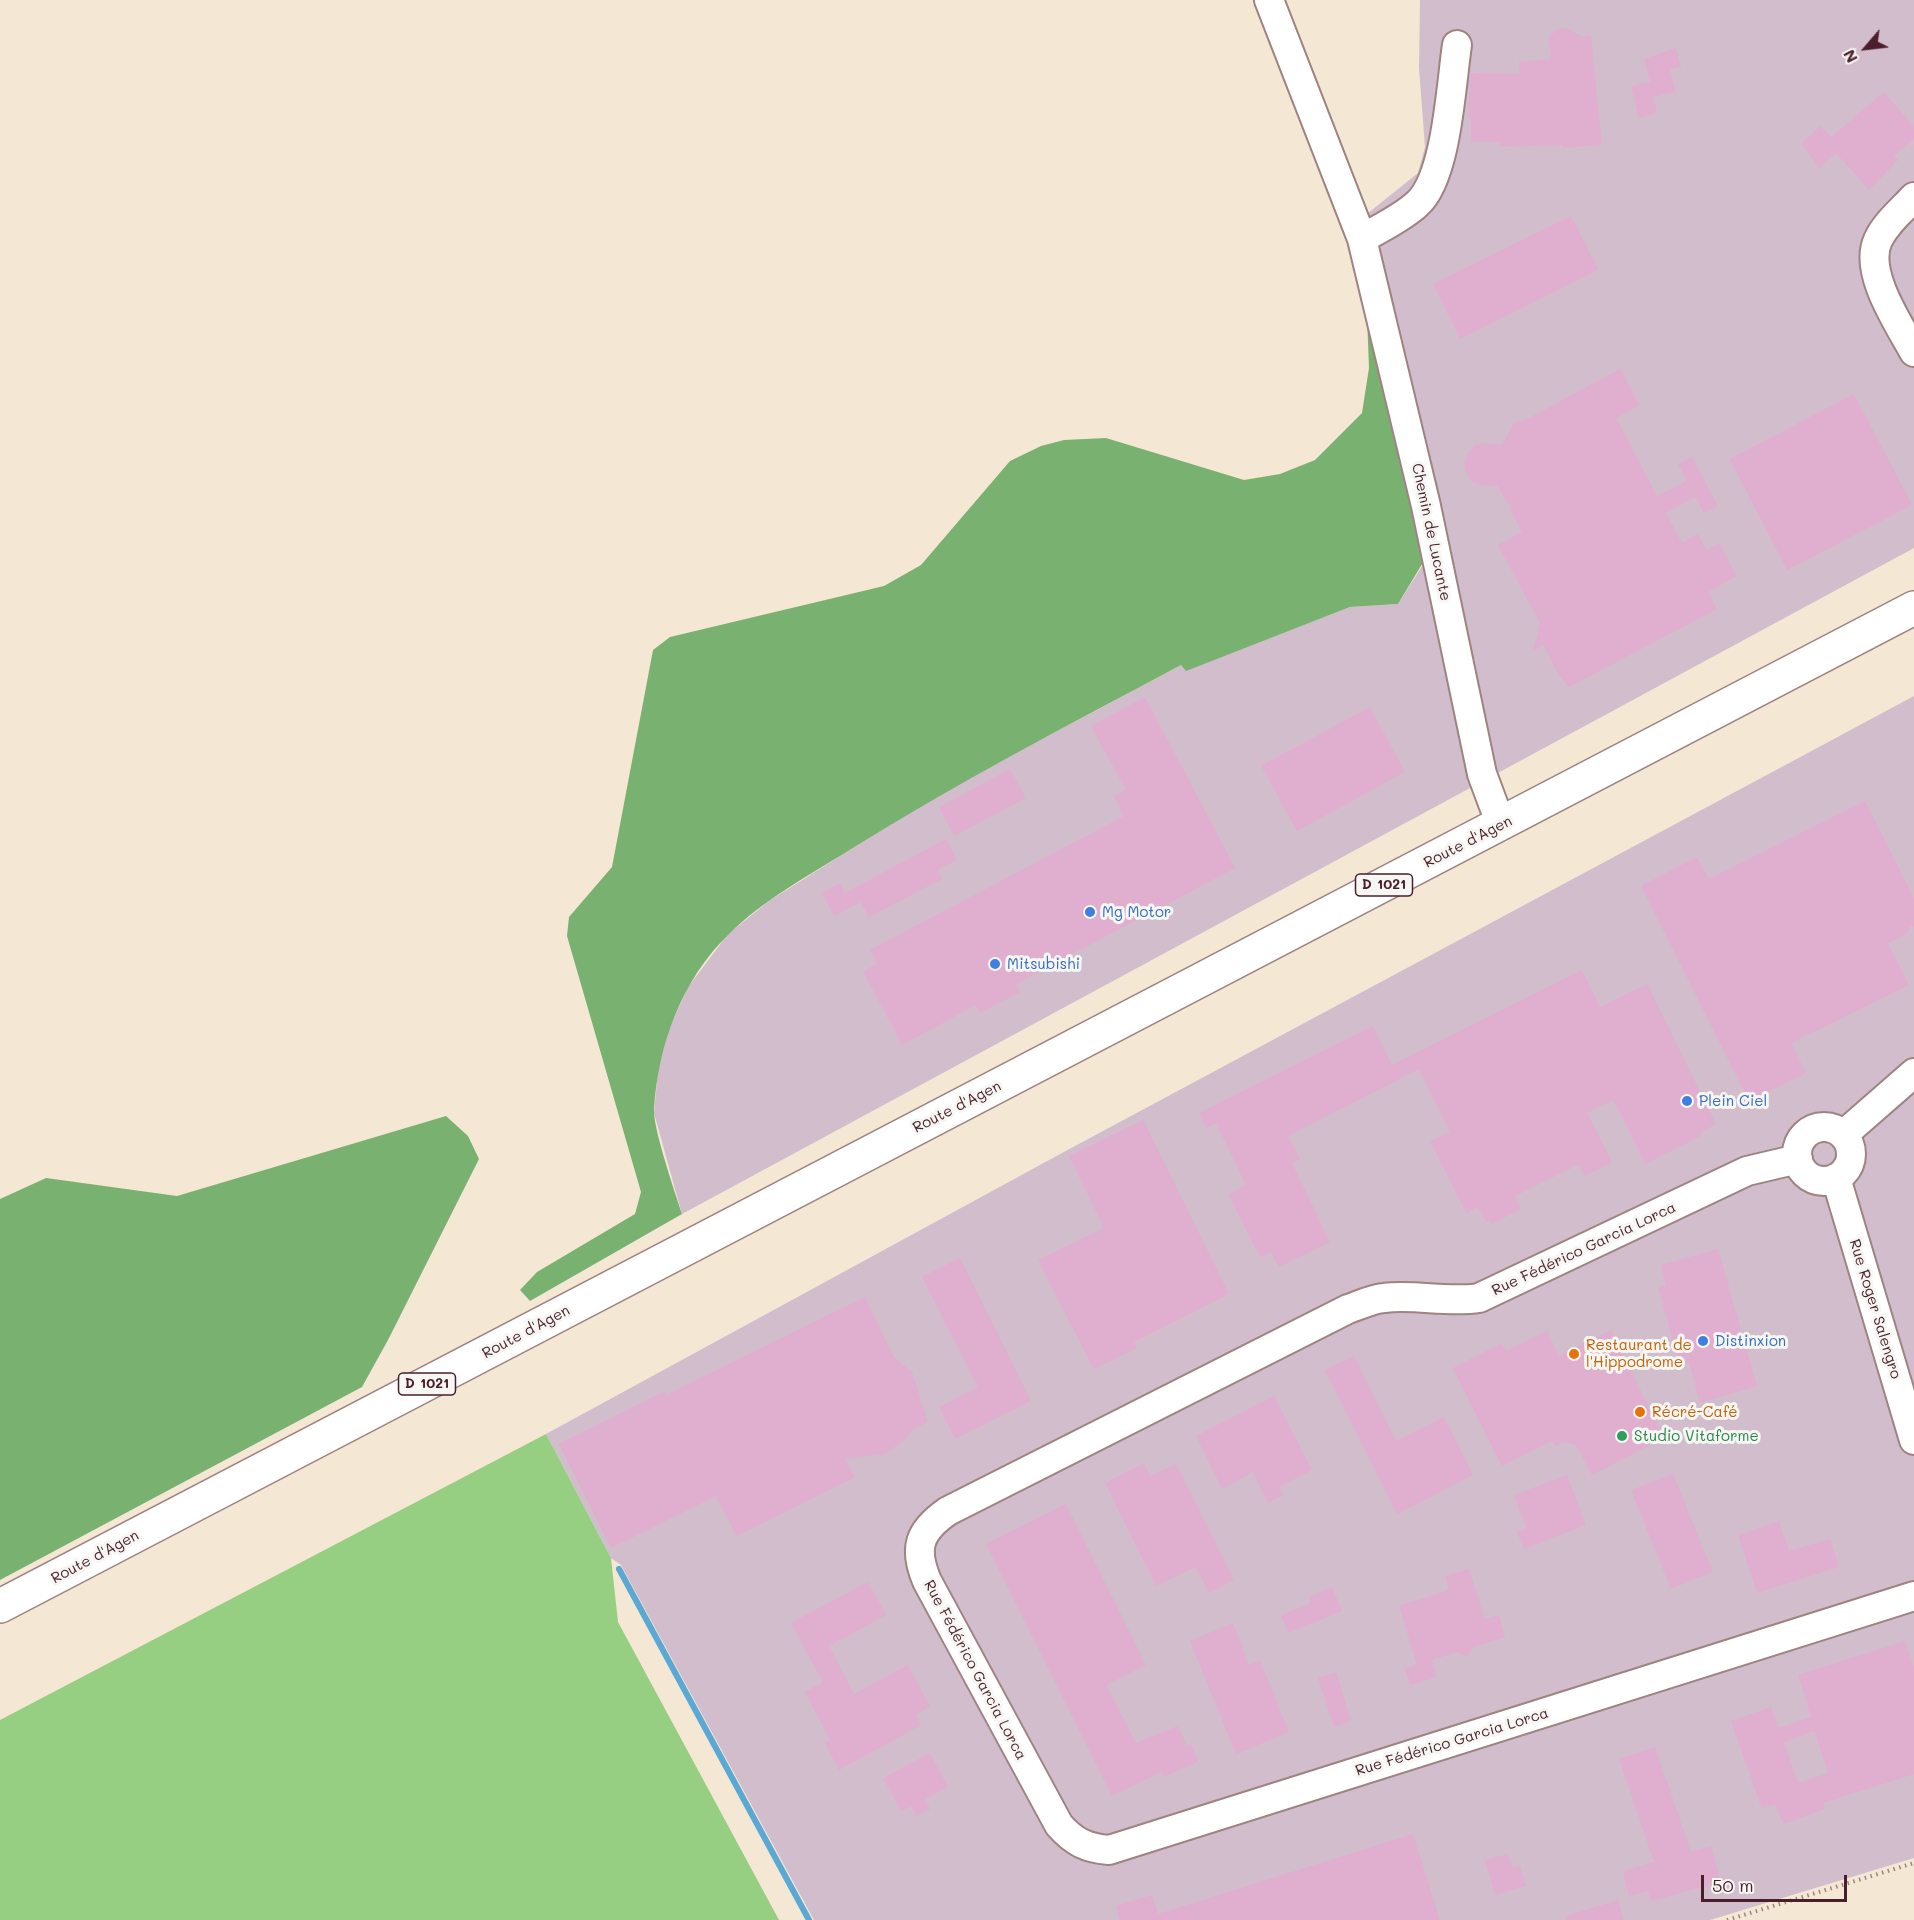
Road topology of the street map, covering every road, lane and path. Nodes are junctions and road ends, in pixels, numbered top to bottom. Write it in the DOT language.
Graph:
graph roads {
  1 [pos="1269,0"];
  2 [pos="1457,45"];
  3 [pos="1914,197"];
  4 [pos="1362,238"];
  5 [pos="1914,352"];
  6 [pos="1914,608"];
  7 [pos="1501,825"];
  8 [pos="1914,1073"];
  9 [pos="1843,1135"];
  10 [pos="1798,1159"];
  11 [pos="1836,1178"];
  12 [pos="1904,1367"];
  13 [pos="1914,1440"];
  14 [pos="1914,1596"];
  15 [pos="0,1606"];
  16 [pos="1914,1863"];
  17 [pos="1727,1920"];
  1 -- 4 [label="street, Chemin de Lucante"];
  2 -- 4 [label="street"];
  3 -- 5 [label="street"];
  4 -- 7 [label="street, Chemin de Lucante"];
  6 -- 7 [label="main road, Route d'Agen / D 1021"];
  7 -- 15 [label="main road, Route d'Agen / D 1021"];
  8 -- 9 [label="street"];
  9 -- 10 [label="street"];
  9 -- 11 [label="street"];
  10 -- 11 [label="street"];
  10 -- 14 [label="street, Rue Fédérico Garcia Lorca"];
  11 -- 12 [label="street, Rue Roger Salengro"];
  12 -- 13 [label="street, Rue Roger Salengro"];
  16 -- 17 [label="path"];
}
